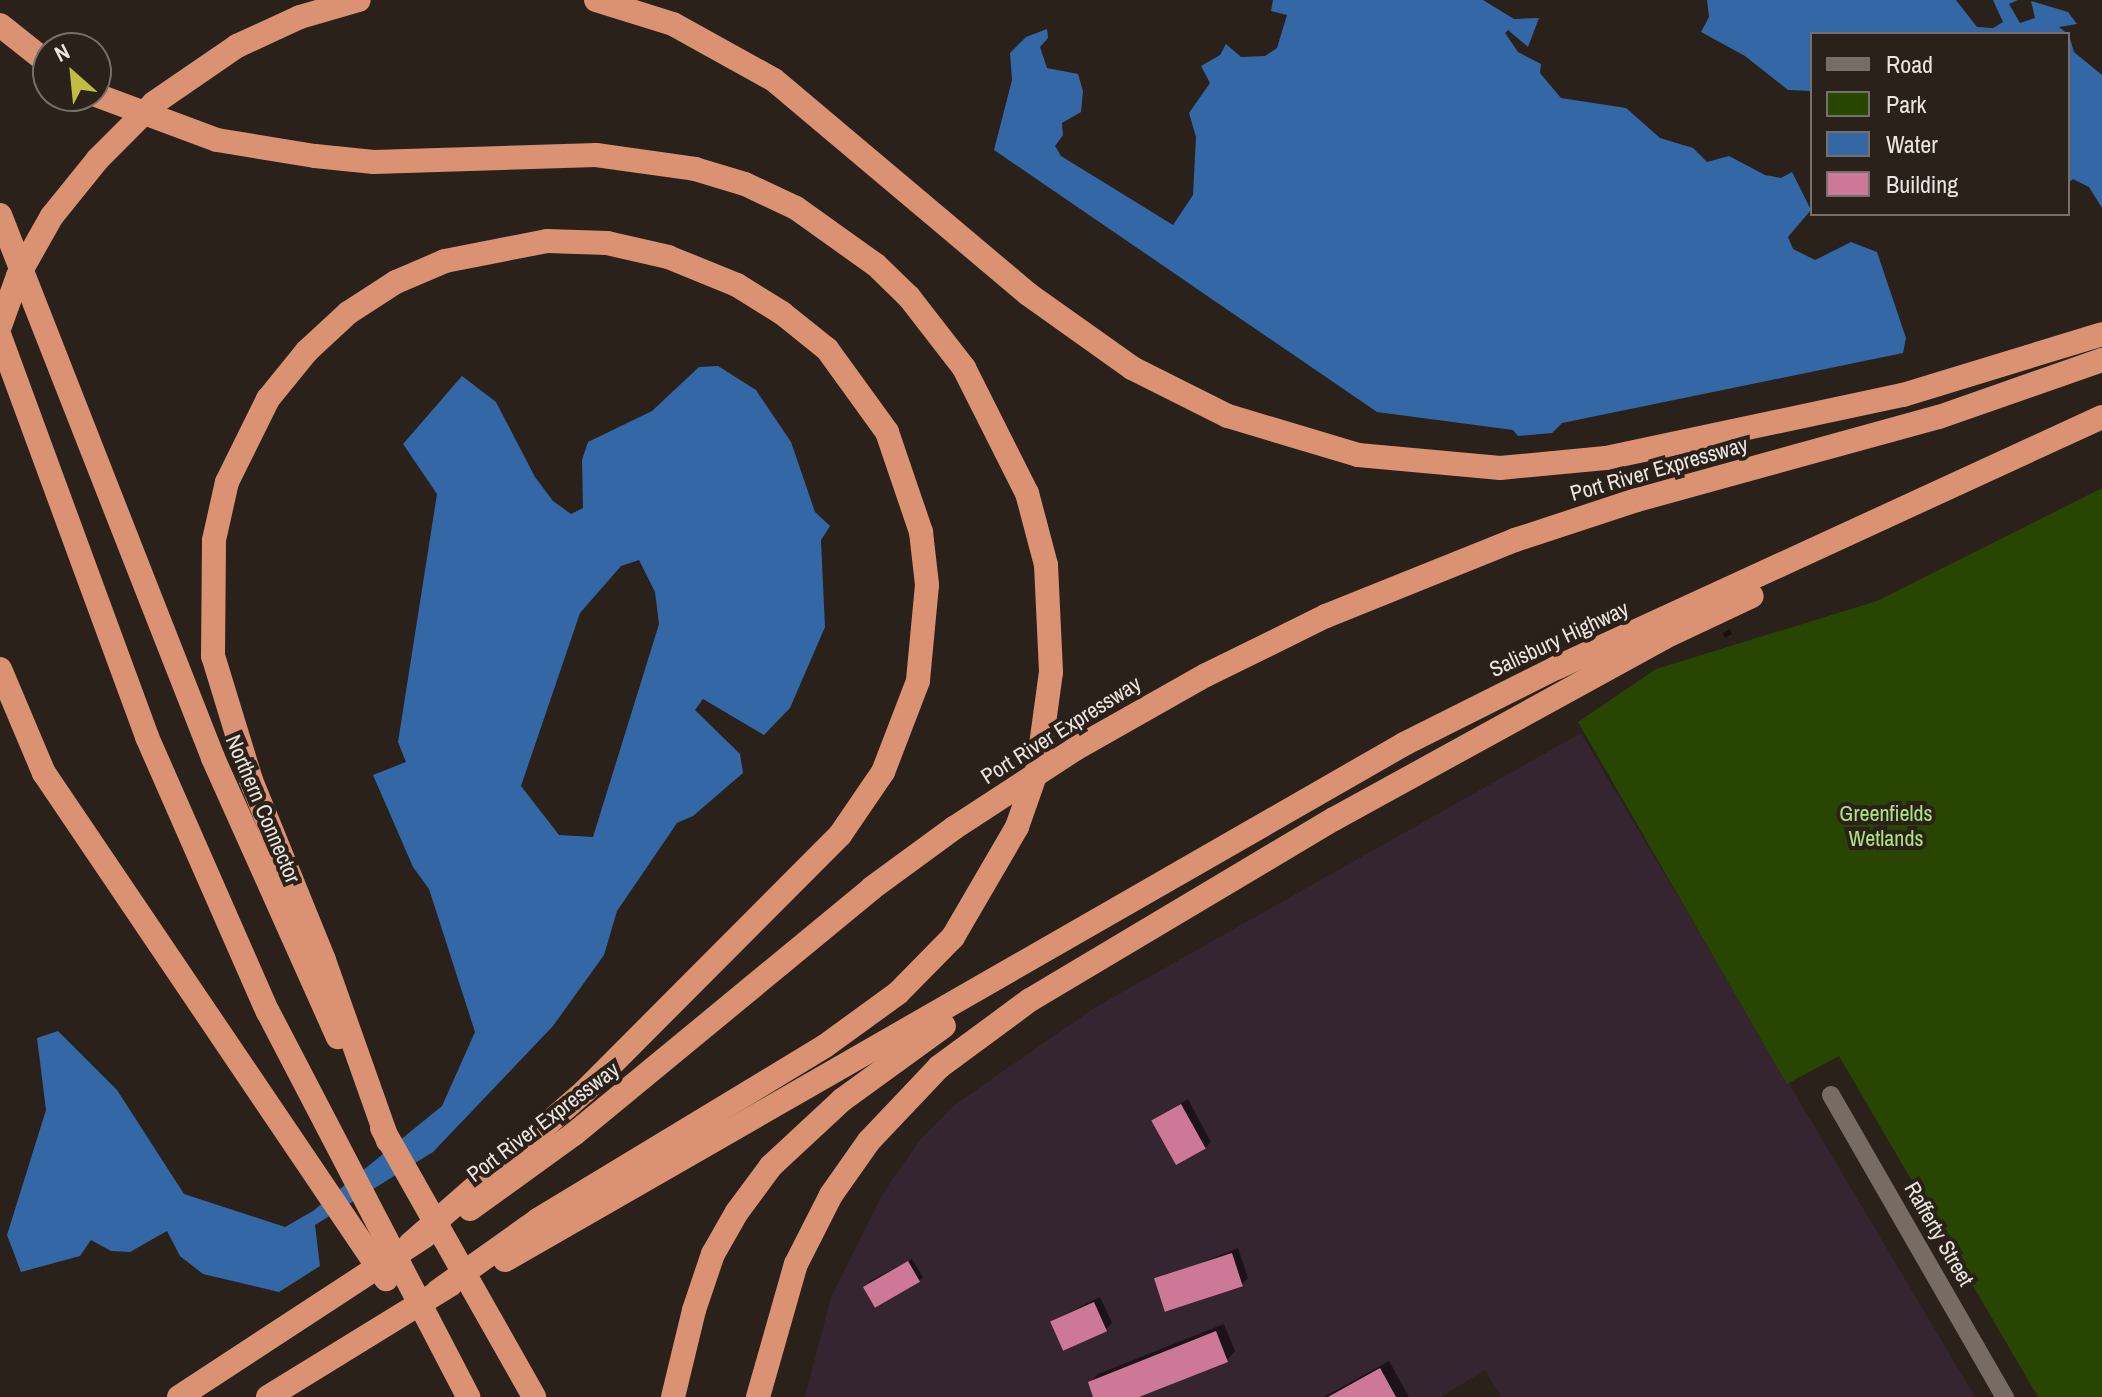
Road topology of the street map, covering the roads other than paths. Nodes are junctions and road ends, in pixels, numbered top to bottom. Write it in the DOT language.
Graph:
graph roads {
  1 [pos="359,0"];
  2 [pos="596,0"];
  3 [pos="0,25"];
  4 [pos="32,50"];
  5 [pos="112,101"];
  6 [pos="0,215"];
  7 [pos="0,326"];
  8 [pos="2102,334"];
  9 [pos="0,337"];
  10 [pos="2102,360"];
  11 [pos="2102,417"];
  12 [pos="2102,432"];
  13 [pos="0,669"];
  14 [pos="1056,945"];
  15 [pos="1831,1095"];
  16 [pos="388,1141"];
  17 [pos="410,1244"];
  18 [pos="438,1291"];
  19 [pos="465,1393"];
  20 [pos="179,1397"];
  21 [pos="268,1397"];
  22 [pos="534,1397"];
  23 [pos="673,1397"];
  24 [pos="758,1397"];
  25 [pos="2005,1397"];
  1 -- 7 [label="highway"];
  2 -- 8 [label="highway"];
  3 -- 4 [label="highway"];
  5 -- 18 [label="highway"];
  6 -- 16 [label="highway, Northern Connector"];
  9 -- 19 [label="highway"];
  10 -- 17 [label="highway, Port River Expressway"];
  11 -- 14 [label="highway, Salisbury Highway"];
  12 -- 24 [label="highway"];
  13 -- 19 [label="highway"];
  14 -- 18 [label="highway"];
  14 -- 23 [label="highway"];
  15 -- 25 [label="street, Rafferty Street"];
  16 -- 17 [label="highway"];
  16 -- 22 [label="highway, Northern Connector"];
  17 -- 20 [label="highway, Port River Expressway"];
  18 -- 21 [label="highway"];
}
